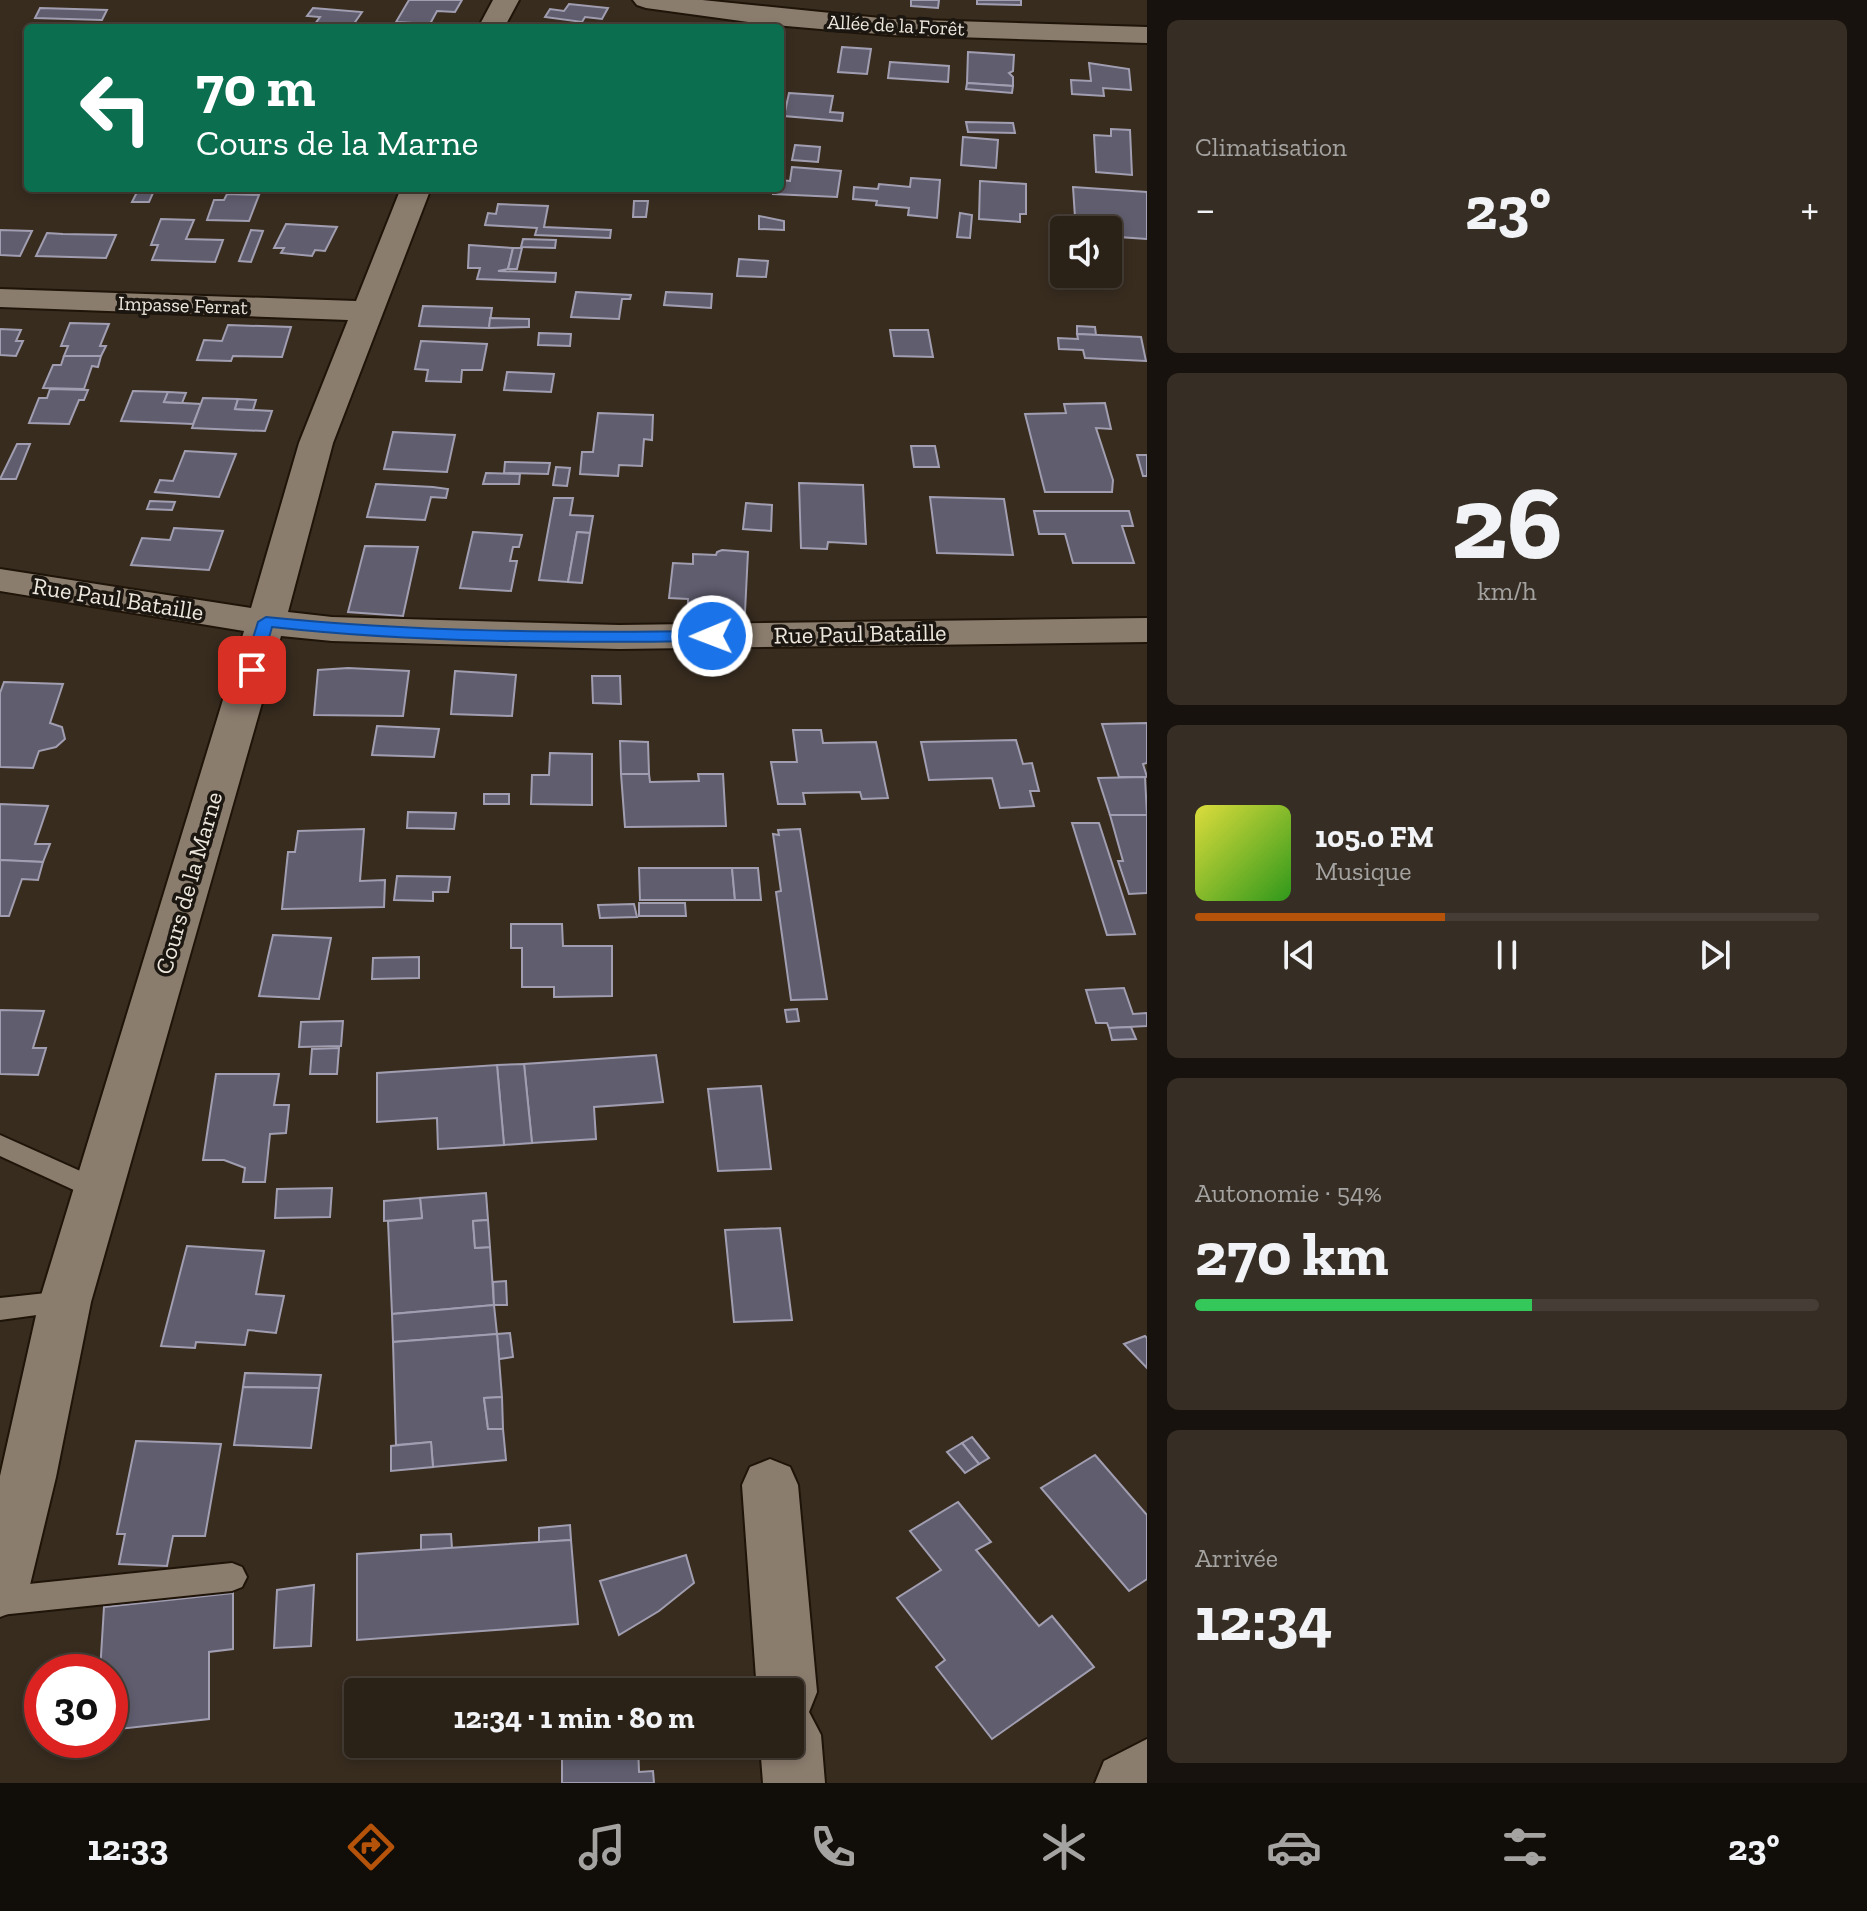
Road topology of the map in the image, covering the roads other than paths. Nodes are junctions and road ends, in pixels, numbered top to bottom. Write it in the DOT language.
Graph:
graph roads {
  1 [pos="506,0"];
  2 [pos="646,0"];
  3 [pos="493,24"];
  4 [pos="1147,35"];
  5 [pos="414,192"];
  6 [pos="0,298"];
  7 [pos="367,311"];
  8 [pos="0,580"];
  9 [pos="266,622"];
  10 [pos="1147,630"];
  11 [pos="0,1145"];
  12 [pos="98,1190"];
  13 [pos="65,1302"];
  14 [pos="0,1309"];
  15 [pos="770,1485"];
  16 [pos="8,1529"];
  17 [pos="232,1577"];
  18 [pos="0,1589"];
  19 [pos="0,1601"];
  20 [pos="786,1678"];
  21 [pos="792,1758"];
  22 [pos="1147,1770"];
  23 [pos="794,1783"];
  24 [pos="1126,1783"];
  1 -- 3 [label="street"];
  2 -- 4 [label="street, Allée de la Forêt"];
  5 -- 7 [label="street, Cours de la Marne"];
  6 -- 7 [label="street, Impasse Ferrat"];
  7 -- 9 [label="street, Cours de la Marne"];
  8 -- 9 [label="street, Rue Paul Bataille"];
  9 -- 10 [label="street, Rue Paul Bataille"];
  9 -- 12 [label="street, Cours de la Marne"];
  11 -- 12 [label="lane"];
  12 -- 13 [label="street, Cours de la Marne"];
  13 -- 14 [label="lane"];
  13 -- 16 [label="street, Cours de la Marne"];
  15 -- 20 [label="street"];
  16 -- 18 [label="street, Cours de la Marne"];
  17 -- 19 [label="lane"];
  21 -- 23 [label="street"];
  22 -- 24 [label="street"];
}
